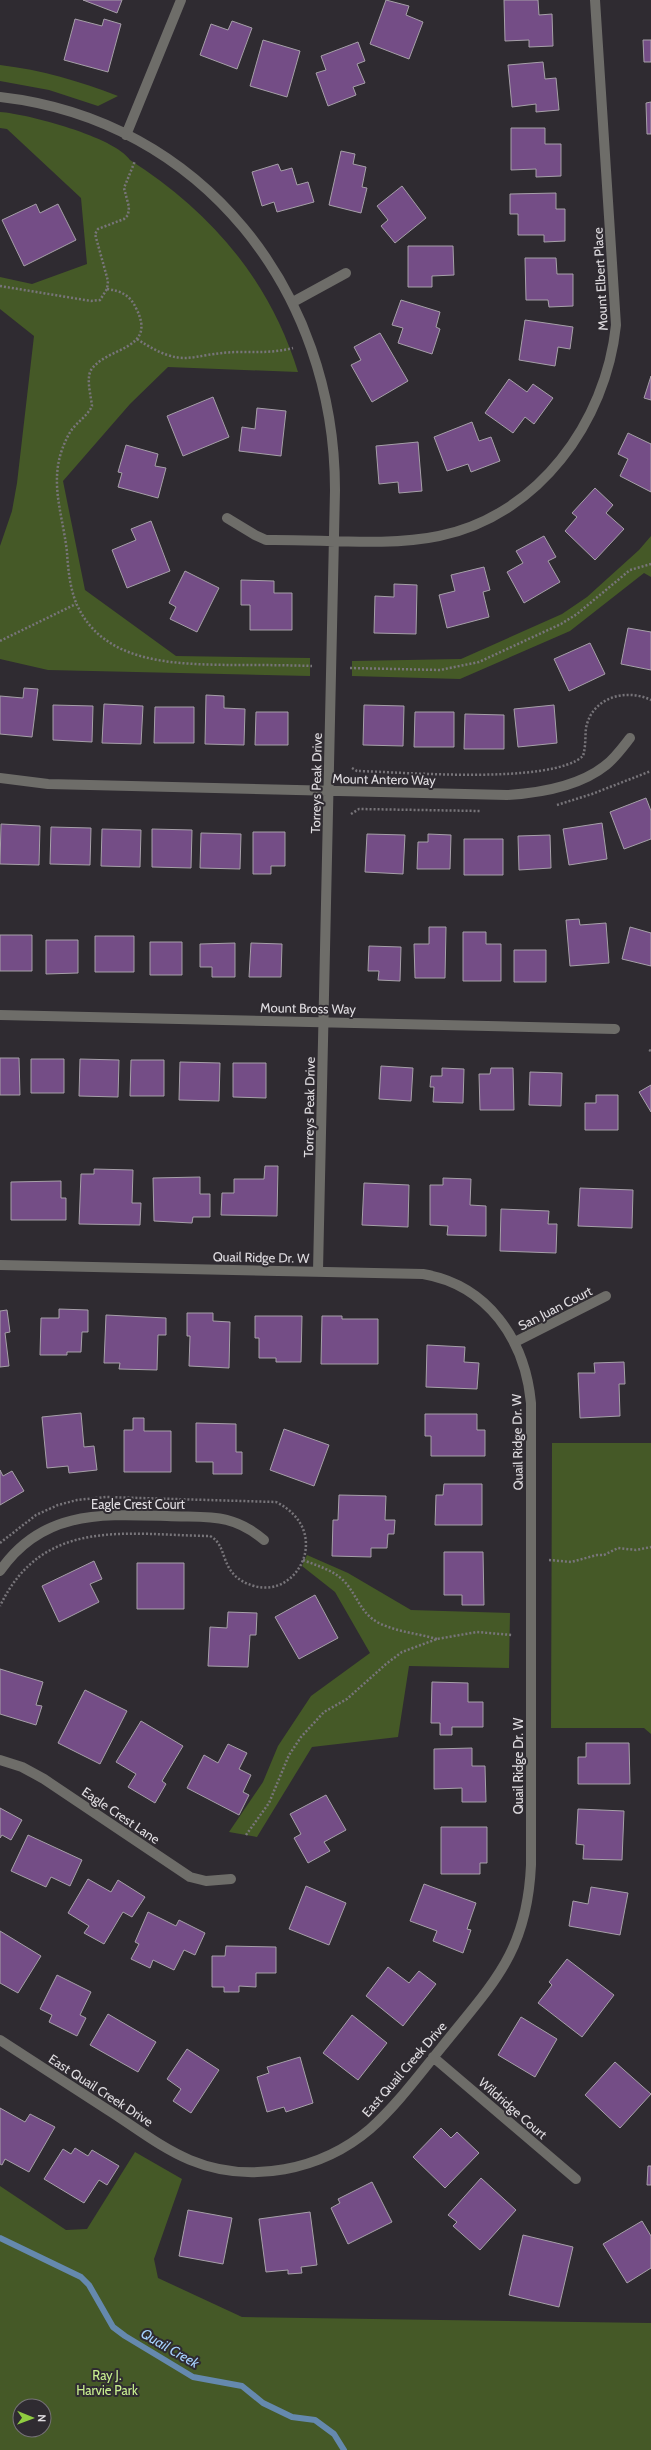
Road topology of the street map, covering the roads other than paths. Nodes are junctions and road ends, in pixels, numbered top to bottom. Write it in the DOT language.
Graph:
graph roads {
  1 [pos="181,0"];
  2 [pos="595,0"];
  3 [pos="0,97"];
  4 [pos="126,134"];
  5 [pos="346,273"];
  6 [pos="293,302"];
  7 [pos="227,518"];
  8 [pos="334,540"];
  9 [pos="630,738"];
  10 [pos="0,778"];
  11 [pos="329,790"];
  12 [pos="0,1015"];
  13 [pos="324,1022"];
  14 [pos="615,1029"];
  15 [pos="0,1264"];
  16 [pos="318,1271"];
  17 [pos="606,1296"];
  18 [pos="515,1342"];
  19 [pos="264,1540"];
  20 [pos="0,1571"];
  21 [pos="0,1760"];
  22 [pos="231,1879"];
  23 [pos="525,1918"];
  24 [pos="0,2040"];
  25 [pos="433,2057"];
  26 [pos="576,2179"];
  1 -- 4 [label="street"];
  2 -- 8 [label="street, Mount Elbert Place"];
  3 -- 4 [label="street, Torreys Peak Drive"];
  4 -- 6 [label="street, Torreys Peak Drive"];
  5 -- 6 [label="street"];
  6 -- 8 [label="street, Torreys Peak Drive"];
  7 -- 8 [label="street, Mount Elbert Place"];
  8 -- 11 [label="street, Torreys Peak Drive"];
  9 -- 11 [label="street, Mount Antero Way"];
  10 -- 11 [label="street, Mount Antero Way"];
  11 -- 13 [label="street, Torreys Peak Drive"];
  12 -- 13 [label="street, Mount Bross Way"];
  13 -- 14 [label="street, Mount Bross Way"];
  13 -- 16 [label="street, Torreys Peak Drive"];
  15 -- 16 [label="street, Quail Ridge Dr. W"];
  16 -- 18 [label="street, Quail Ridge Dr. W"];
  17 -- 18 [label="street, San Juan Court"];
  18 -- 23 [label="street, Quail Ridge Dr. W"];
  19 -- 20 [label="street, Eagle Crest Court"];
  21 -- 22 [label="street, Eagle Crest Lane"];
  23 -- 25 [label="street, East Quail Creek Drive"];
  24 -- 25 [label="street, East Quail Creek Drive"];
  25 -- 26 [label="street, Wildridge Court"];
}
